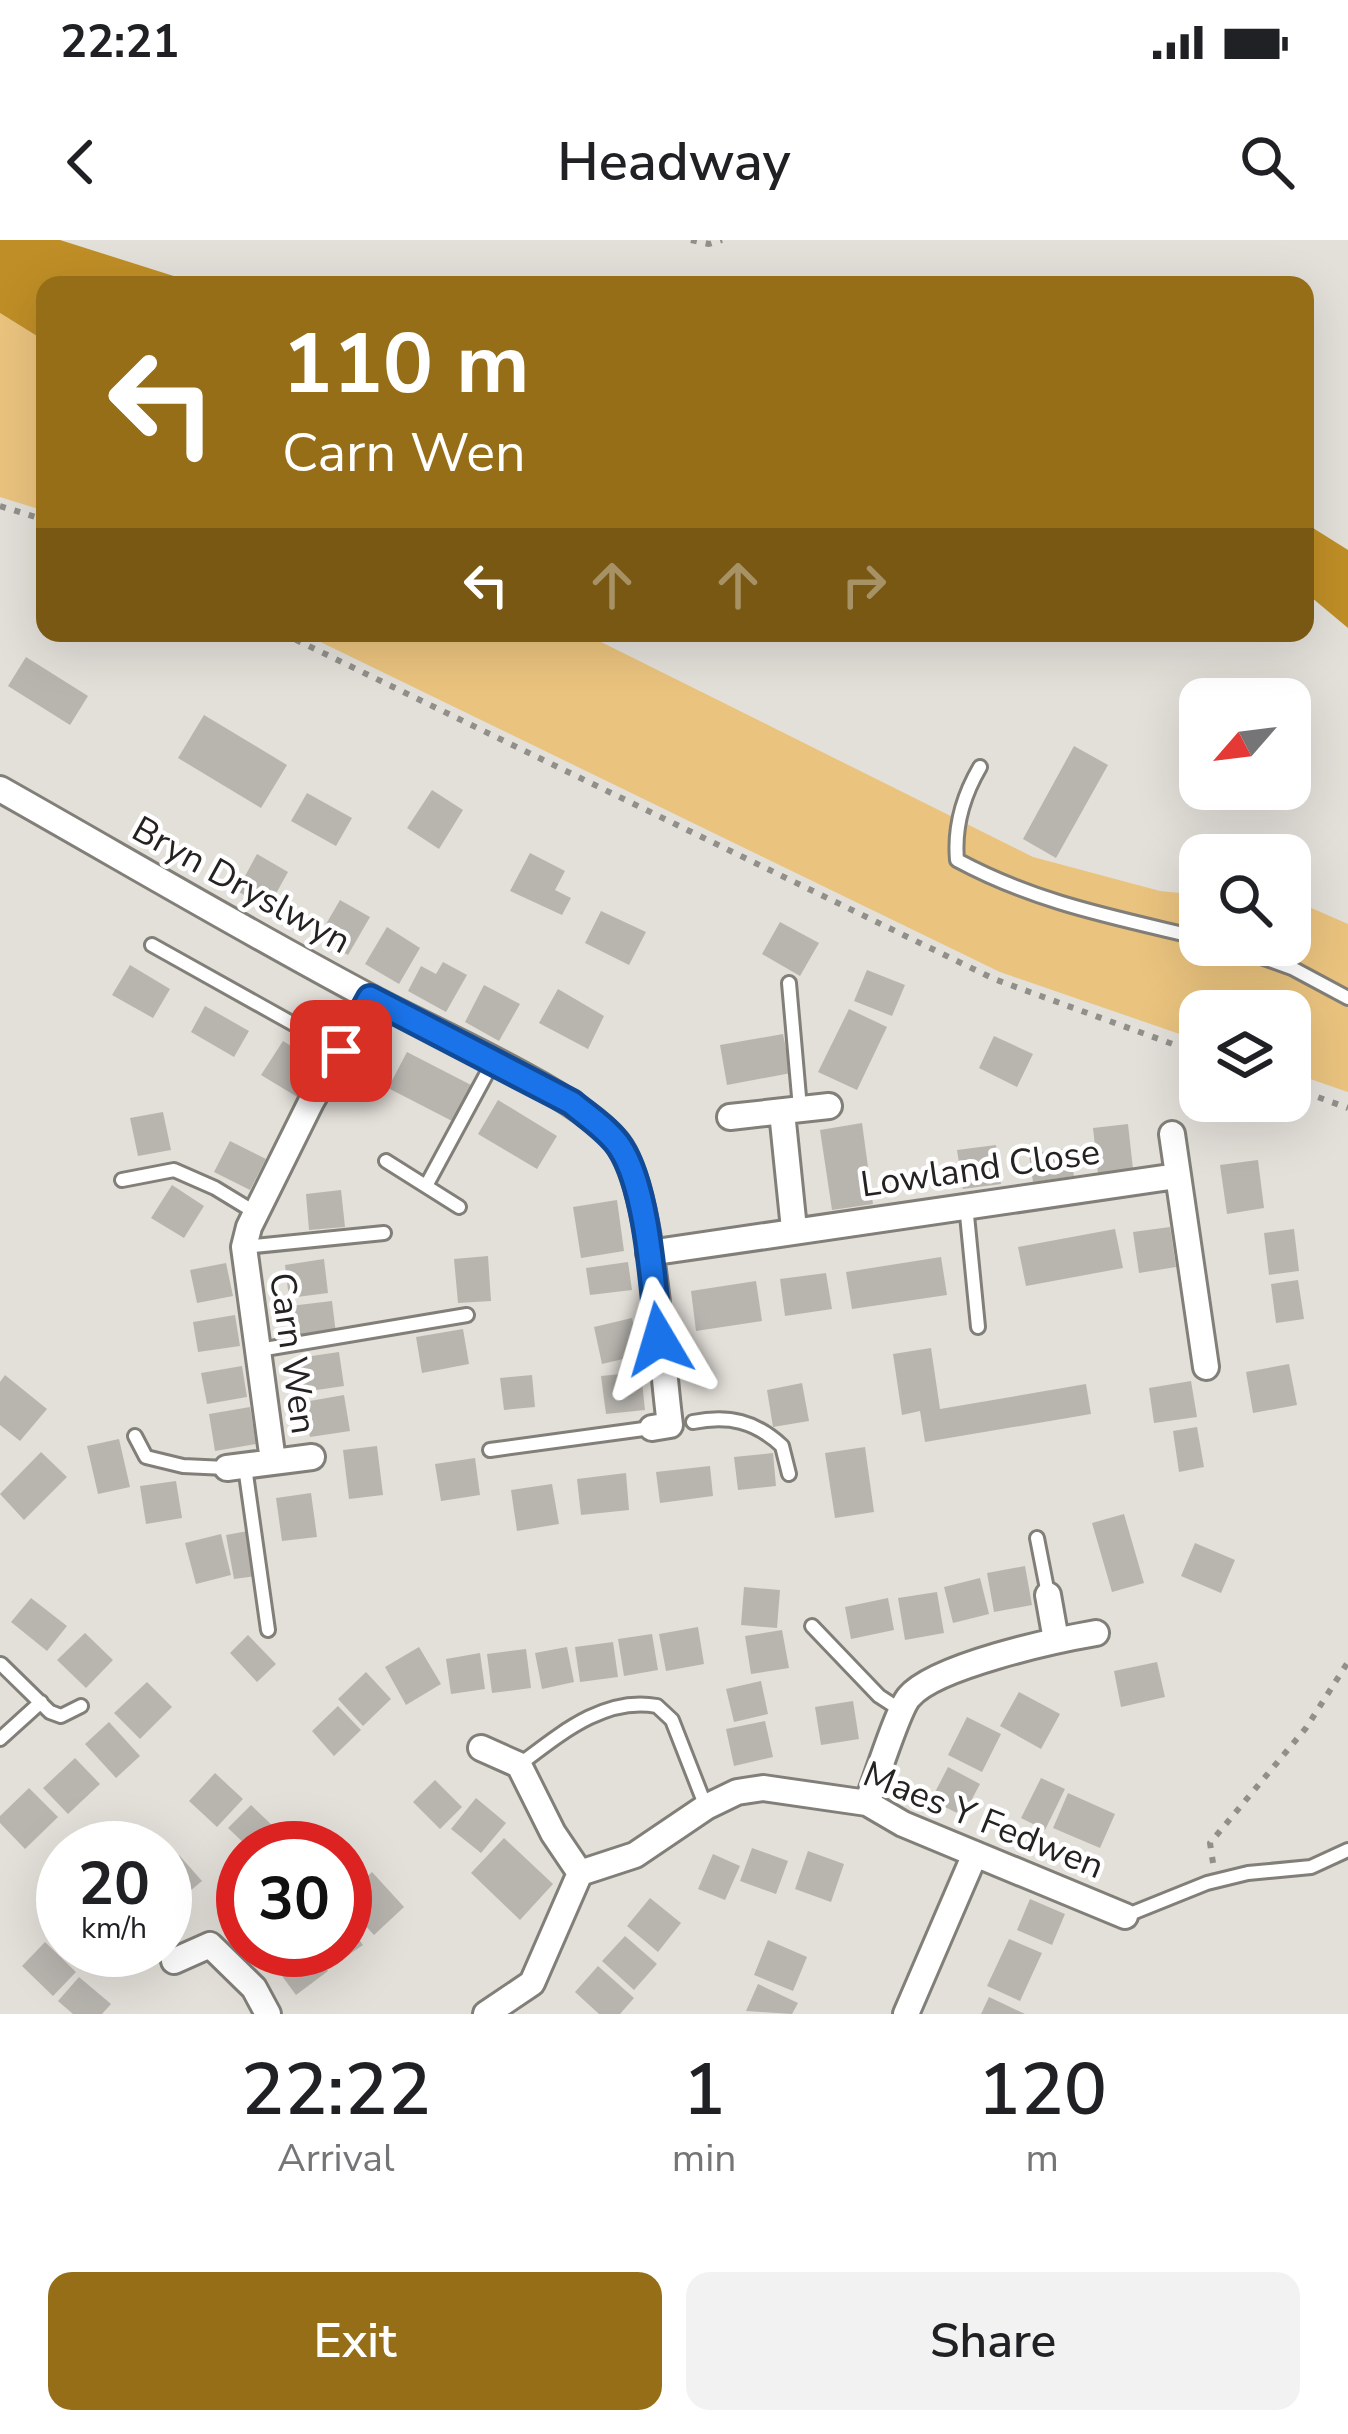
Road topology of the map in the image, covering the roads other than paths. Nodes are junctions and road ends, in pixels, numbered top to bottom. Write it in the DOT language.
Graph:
graph roads {
  1 [pos="980,767"];
  2 [pos="0,789"];
  3 [pos="1179,933"];
  4 [pos="152,945"];
  5 [pos="1286,966"];
  6 [pos="790,983"];
  7 [pos="370,998"];
  8 [pos="1348,998"];
  9 [pos="341,1051"];
  10 [pos="493,1062"];
  11 [pos="830,1106"];
  12 [pos="791,1111"];
  13 [pos="730,1117"];
  14 [pos="1172,1134"];
  15 [pos="386,1162"];
  16 [pos="1177,1176"];
  17 [pos="122,1180"];
  18 [pos="426,1186"];
  19 [pos="966,1205"];
  20 [pos="459,1207"];
  21 [pos="256,1213"];
  22 [pos="794,1229"];
  23 [pos="384,1232"];
  24 [pos="244,1247"];
  25 [pos="649,1253"];
  26 [pos="467,1315"];
  27 [pos="978,1327"];
  28 [pos="257,1350"];
  29 [pos="1206,1367"];
  30 [pos="672,1425"];
  31 [pos="135,1436"];
  32 [pos="490,1450"];
  33 [pos="312,1457"];
  34 [pos="273,1460"];
  35 [pos="236,1468"];
  36 [pos="789,1474"];
  37 [pos="1037,1538"];
  38 [pos="1048,1595"];
  39 [pos="812,1626"];
  40 [pos="268,1630"];
  41 [pos="1096,1633"];
  42 [pos="1056,1640"];
  43 [pos="1,1664"];
  44 [pos="40,1702"];
  45 [pos="81,1706"];
  46 [pos="903,1712"];
  47 [pos="0,1739"];
  48 [pos="481,1748"];
  49 [pos="519,1765"];
  50 [pos="867,1803"];
  51 [pos="706,1807"];
  52 [pos="1348,1850"];
  53 [pos="975,1853"];
  54 [pos="580,1873"];
  55 [pos="1125,1916"];
  56 [pos="192,1953"];
  57 [pos="268,2014"];
  58 [pos="486,2014"];
  59 [pos="906,2014"];
  1 -- 3 [label="lane"];
  2 -- 7 [label="street, Bryn Dryslwyn"];
  4 -- 9 [label="lane"];
  5 -- 8 [label="lane"];
  6 -- 12 [label="lane"];
  7 -- 9 [label="street, Carn Wen"];
  7 -- 10 [label="street, Bryn Dryslwyn"];
  9 -- 21 [label="street, Carn Wen"];
  10 -- 18 [label="lane"];
  10 -- 25 [label="street, Bryn Dryslwyn"];
  11 -- 12 [label="street"];
  12 -- 13 [label="street"];
  12 -- 22 [label="street"];
  14 -- 16 [label="street"];
  15 -- 18 [label="lane"];
  16 -- 19 [label="street, Lowland Close"];
  16 -- 29 [label="street"];
  17 -- 21 [label="lane"];
  18 -- 20 [label="lane"];
  19 -- 22 [label="street, Lowland Close"];
  19 -- 27 [label="lane"];
  21 -- 24 [label="street, Carn Wen"];
  22 -- 25 [label="street, Lowland Close"];
  23 -- 24 [label="lane"];
  24 -- 28 [label="street, Carn Wen"];
  25 -- 30 [label="street, Bryn Dryslwyn"];
  26 -- 28 [label="lane"];
  28 -- 34 [label="street, Carn Wen"];
  30 -- 32 [label="lane"];
  30 -- 36 [label="lane"];
  31 -- 35 [label="lane"];
  33 -- 34 [label="street, Carn Wen"];
  34 -- 35 [label="street, Carn Wen"];
  35 -- 40 [label="lane"];
  37 -- 38 [label="lane"];
  38 -- 42 [label="street"];
  39 -- 46 [label="lane"];
  41 -- 42 [label="street"];
  42 -- 46 [label="street"];
  43 -- 44 [label="lane"];
  44 -- 45 [label="lane"];
  44 -- 47 [label="lane"];
  46 -- 50 [label="street"];
  48 -- 49 [label="street"];
  49 -- 51 [label="lane"];
  49 -- 54 [label="street"];
  50 -- 51 [label="street, Maes Y Fedwen"];
  50 -- 53 [label="street, Maes Y Fedwen"];
  51 -- 54 [label="street, Maes Y Fedwen"];
  52 -- 55 [label="lane"];
  53 -- 55 [label="street, Maes Y Fedwen"];
  53 -- 59 [label="street"];
  54 -- 58 [label="street"];
  56 -- 57 [label="street"];
}
